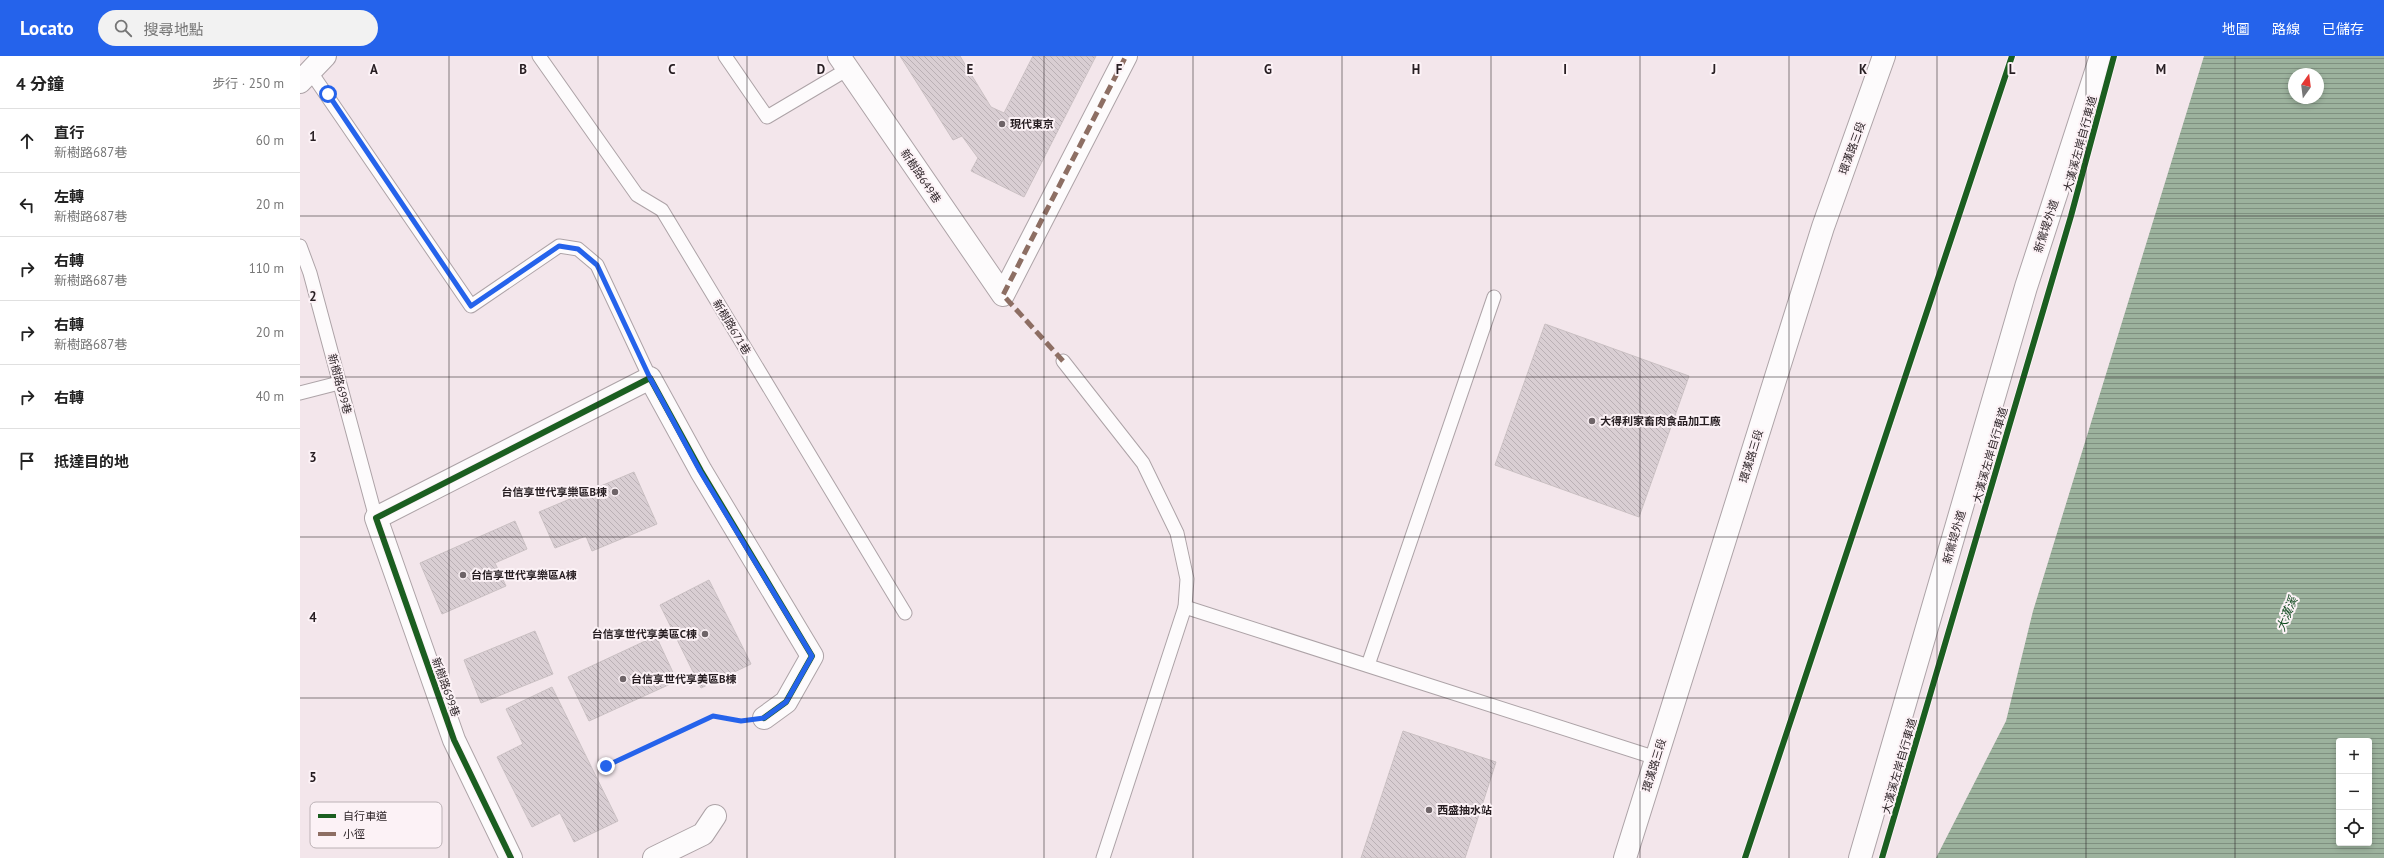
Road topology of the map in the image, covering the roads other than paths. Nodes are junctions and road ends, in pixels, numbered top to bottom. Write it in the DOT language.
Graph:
graph roads {
  1 [pos="539,56"];
  2 [pos="725,56"];
  3 [pos="1126,56"];
  4 [pos="1884,56"];
  5 [pos="2101,56"];
  6 [pos="844,62"];
  7 [pos="312,70"];
  8 [pos="300,246"];
  9 [pos="1494,297"];
  10 [pos="1063,361"];
  11 [pos="650,378"];
  12 [pos="339,383"];
  13 [pos="300,393"];
  14 [pos="376,518"];
  15 [pos="1185,607"];
  16 [pos="905,613"];
  17 [pos="1368,665"];
  18 [pos="764,718"];
  19 [pos="1656,758"];
  20 [pos="716,816"];
  21 [pos="511,858"];
  22 [pos="654,858"];
  23 [pos="1103,858"];
  24 [pos="1625,858"];
  25 [pos="1860,858"];
  1 -- 16 [label="lane, 新樹路671巷"];
  2 -- 6 [label="lane"];
  3 -- 6 [label="street, 新樹路649巷"];
  4 -- 19 [label="street, 環漢路三段"];
  5 -- 25 [label="street, 新鶯堤外道"];
  7 -- 11 [label="lane"];
  8 -- 12 [label="lane, 新樹路699巷"];
  9 -- 17 [label="lane"];
  10 -- 15 [label="lane"];
  11 -- 14 [label="street"];
  11 -- 18 [label="street"];
  12 -- 13 [label="lane"];
  12 -- 14 [label="lane, 新樹路699巷"];
  14 -- 21 [label="street, 新樹路699巷"];
  15 -- 17 [label="lane"];
  15 -- 23 [label="lane"];
  17 -- 19 [label="lane"];
  19 -- 24 [label="street, 環漢路三段"];
  20 -- 22 [label="street"];
}
